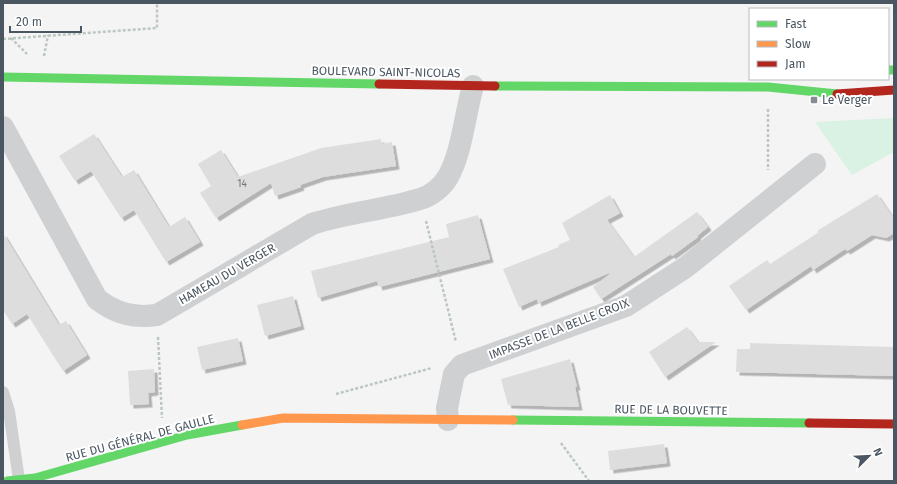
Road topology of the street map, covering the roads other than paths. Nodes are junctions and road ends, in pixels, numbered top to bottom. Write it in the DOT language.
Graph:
graph roads {
  1 [pos="3,77"];
  2 [pos="805,80"];
  3 [pos="473,86"];
  4 [pos="768,87"];
  5 [pos="894,90"];
  6 [pos="3,127"];
  7 [pos="815,164"];
  8 [pos="3,392"];
  9 [pos="448,420"];
  10 [pos="894,424"];
  11 [pos="19,480"];
  12 [pos="7,481"];
  1 -- 3 [label="main road, BOULEVARD SAINT-NICOLAS"];
  2 -- 4 [label="main road, BOULEVARD SAINT-NICOLAS"];
  3 -- 4 [label="main road, BOULEVARD SAINT-NICOLAS"];
  3 -- 6 [label="street, HAMEAU DU VERGER"];
  4 -- 5 [label="main road, BOULEVARD SAINT-NICOLAS"];
  7 -- 9 [label="street, IMPASSE DE LA BELLE CROIX"];
  8 -- 11 [label="lane"];
  9 -- 10 [label="main road, RUE DE LA BOUVETTE"];
  9 -- 11 [label="main road, RUE DU GÉNÉRAL DE GAULLE"];
  11 -- 12 [label="main road, RUE DU GÉNÉRAL DE GAULLE"];
}
